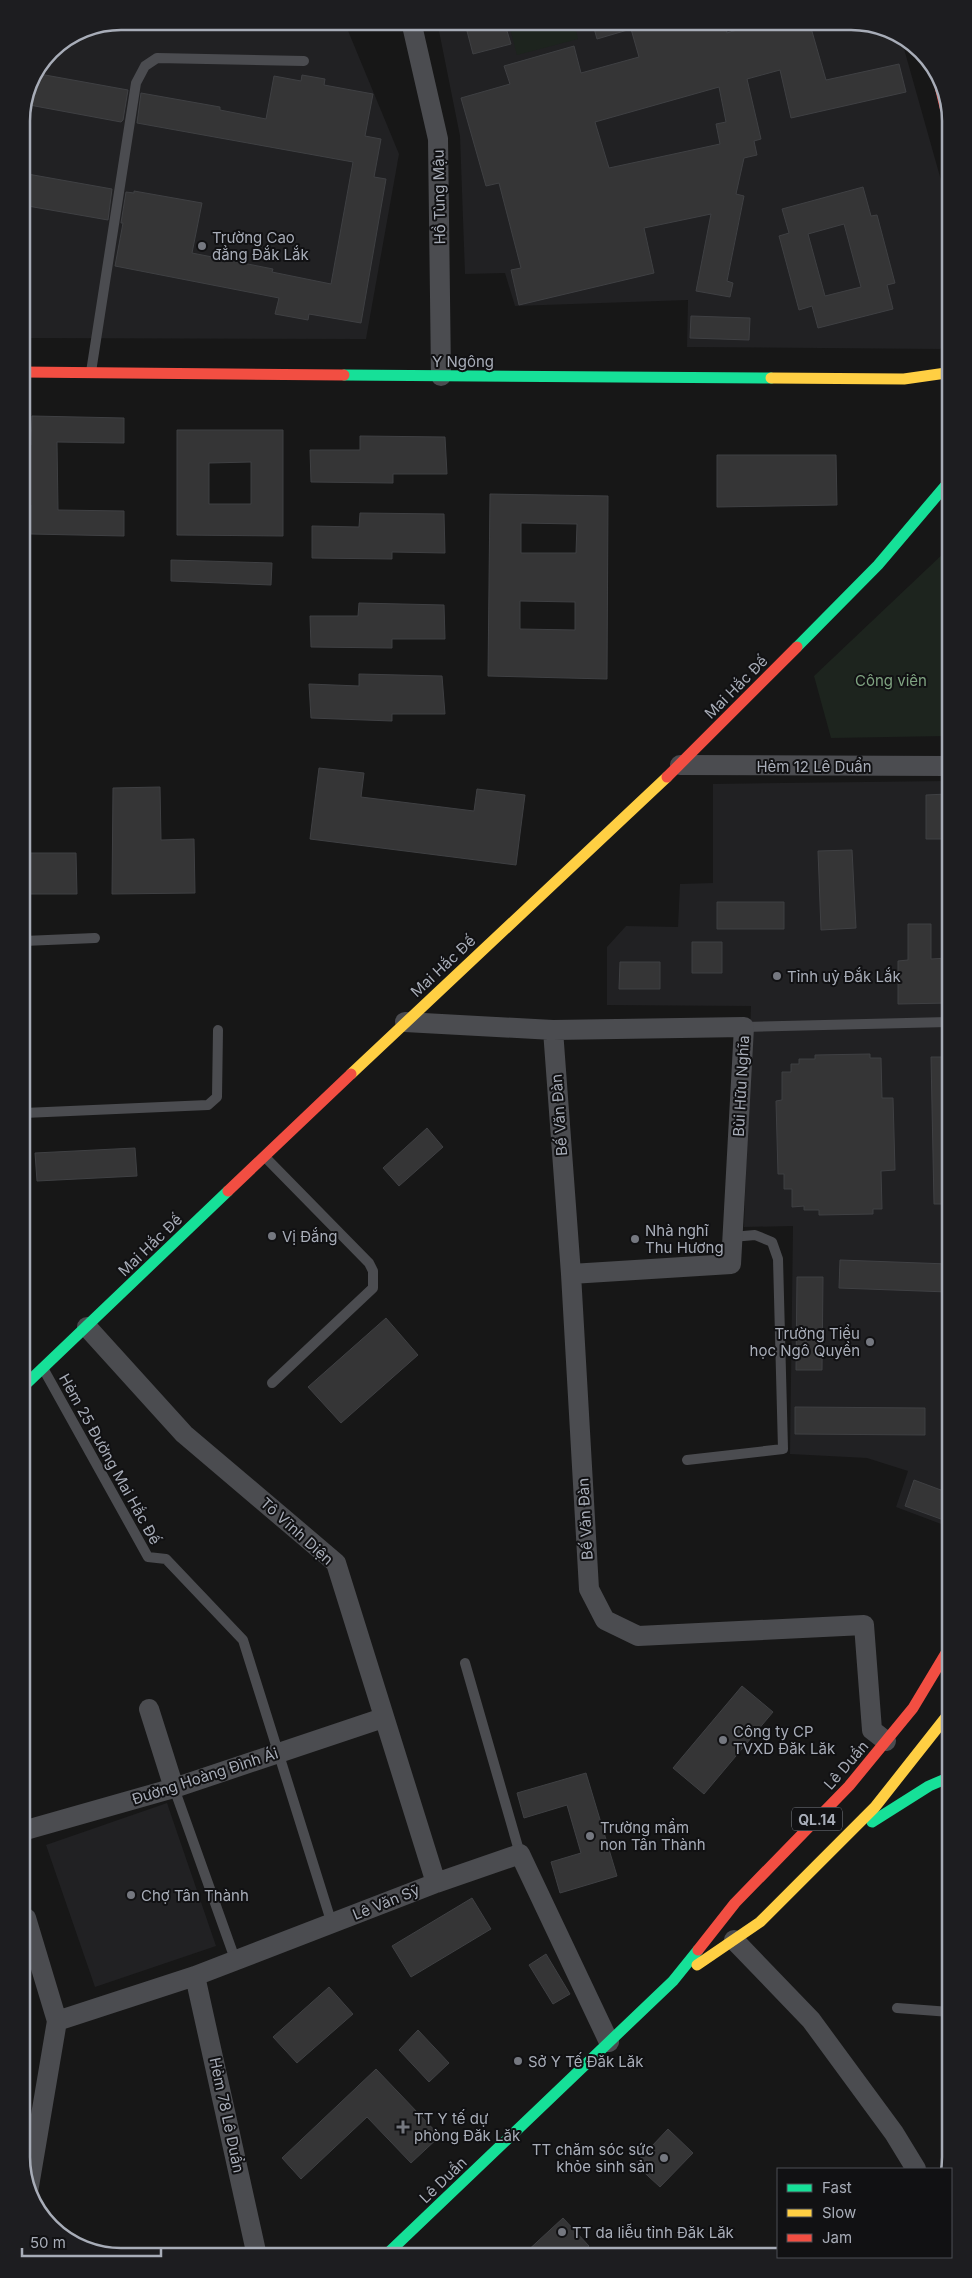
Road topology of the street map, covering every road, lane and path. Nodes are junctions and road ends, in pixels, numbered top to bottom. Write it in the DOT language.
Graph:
graph roads {
  1 [pos="413,30"];
  2 [pos="304,61"];
  3 [pos="30,372"];
  4 [pos="91,373"];
  5 [pos="942,373"];
  6 [pos="441,376"];
  7 [pos="904,378"];
  8 [pos="931,386"];
  9 [pos="942,490"];
  10 [pos="931,522"];
  11 [pos="878,564"];
  12 [pos="680,765"];
  13 [pos="942,766"];
  14 [pos="95,938"];
  15 [pos="30,940"];
  16 [pos="405,1022"];
  17 [pos="942,1022"];
  18 [pos="744,1027"];
  19 [pos="218,1030"];
  20 [pos="553,1030"];
  21 [pos="30,1112"];
  22 [pos="265,1156"];
  23 [pos="732,1237"];
  24 [pos="571,1274"];
  25 [pos="87,1327"];
  26 [pos="43,1369"];
  27 [pos="30,1381"];
  28 [pos="272,1383"];
  29 [pos="687,1460"];
  30 [pos="942,1660"];
  31 [pos="465,1663"];
  32 [pos="149,1709"];
  33 [pos="383,1718"];
  34 [pos="942,1722"];
  35 [pos="942,1737"];
  36 [pos="886,1741"];
  37 [pos="922,1748"];
  38 [pos="278,1752"];
  39 [pos="898,1761"];
  40 [pos="874,1773"];
  41 [pos="942,1780"];
  42 [pos="849,1786"];
  43 [pos="174,1788"];
  44 [pos="30,1829"];
  45 [pos="837,1844"];
  46 [pos="520,1854"];
  47 [pos="436,1883"];
  48 [pos="332,1924"];
  49 [pos="30,1931"];
  50 [pos="734,1940"];
  51 [pos="235,1959"];
  52 [pos="196,1976"];
  53 [pos="674,1981"];
  54 [pos="897,2008"];
  55 [pos="942,2011"];
  56 [pos="57,2021"];
  57 [pos="609,2042"];
  58 [pos="36,2086"];
  59 [pos="30,2164"];
  60 [pos="915,2168"];
  61 [pos="255,2248"];
  62 [pos="393,2248"];
  1 -- 6 [label="street, Hồ Tùng Mậu"];
  2 -- 4 [label="lane"];
  3 -- 4 [label="street, Y Ngông"];
  4 -- 6 [label="street, Y Ngông"];
  5 -- 7 [label="street, Y Ngông"];
  6 -- 7 [label="street, Y Ngông"];
  7 -- 8 [label="street, Y Ngông"];
  9 -- 11 [label="street, Mai Hắc Đế"];
  10 -- 11 [label="street, Mai Hắc Đế"];
  11 -- 12 [label="street, Mai Hắc Đế"];
  12 -- 13 [label="street, Hẻm 12 Lê Duẩn"];
  12 -- 16 [label="street, Mai Hắc Đế"];
  14 -- 15 [label="lane"];
  16 -- 20 [label="street, Bùi Hữu Nghĩa"];
  16 -- 22 [label="street, Mai Hắc Đế"];
  17 -- 18 [label="lane"];
  18 -- 20 [label="street, Bùi Hữu Nghĩa"];
  18 -- 23 [label="street, Bùi Hữu Nghĩa"];
  19 -- 21 [label="lane"];
  20 -- 24 [label="street, Bế Văn Đàn"];
  22 -- 25 [label="street, Mai Hắc Đế"];
  22 -- 28 [label="lane"];
  23 -- 24 [label="street, Bùi Hữu Nghĩa"];
  23 -- 29 [label="lane"];
  24 -- 36 [label="street, Bế Văn Đàn"];
  25 -- 26 [label="street, Mai Hắc Đế"];
  25 -- 33 [label="street, Tô Vĩnh Diện"];
  26 -- 27 [label="street, Mai Hắc Đế"];
  26 -- 38 [label="lane, Hẻm 25 Đường Mai Hắc Đế"];
  30 -- 36 [label="street, Lê Duẩn / QL.14"];
  31 -- 46 [label="lane"];
  32 -- 43 [label="street"];
  33 -- 38 [label="street, Đường Hoàng Đình Ái"];
  33 -- 47 [label="street, Tô Vĩnh Diện"];
  34 -- 37 [label="street, Lê Duẩn / QL.14"];
  35 -- 37 [label="street"];
  36 -- 42 [label="street, Lê Duẩn / QL.14"];
  37 -- 39 [label="street"];
  37 -- 45 [label="street, Lê Duẩn / QL.14"];
  38 -- 43 [label="street, Đường Hoàng Đình Ái"];
  38 -- 48 [label="lane, Hẻm 25 Đường Mai Hắc Đế"];
  40 -- 42 [label="street"];
  41 -- 45 [label="street"];
  42 -- 53 [label="street, Lê Duẩn / QL.14"];
  43 -- 44 [label="street, Đường Hoàng Đình Ái"];
  43 -- 51 [label="lane"];
  45 -- 50 [label="street, Lê Duẩn / QL.14"];
  46 -- 47 [label="street, Lê Văn Sỹ"];
  46 -- 57 [label="street"];
  47 -- 48 [label="street, Lê Văn Sỹ"];
  48 -- 51 [label="street, Lê Văn Sỹ"];
  49 -- 56 [label="street"];
  50 -- 53 [label="street, Lê Duẩn / QL.14"];
  50 -- 60 [label="street"];
  51 -- 52 [label="street, Lê Văn Sỹ"];
  52 -- 56 [label="street, Lê Văn Sỹ"];
  52 -- 61 [label="street, Hẻm 78 Lê Duẩn"];
  53 -- 57 [label="street, Lê Duẩn / QL.14"];
  54 -- 55 [label="lane"];
  56 -- 58 [label="street"];
  57 -- 62 [label="street, Lê Duẩn / QL.14"];
  58 -- 59 [label="street"];
}
